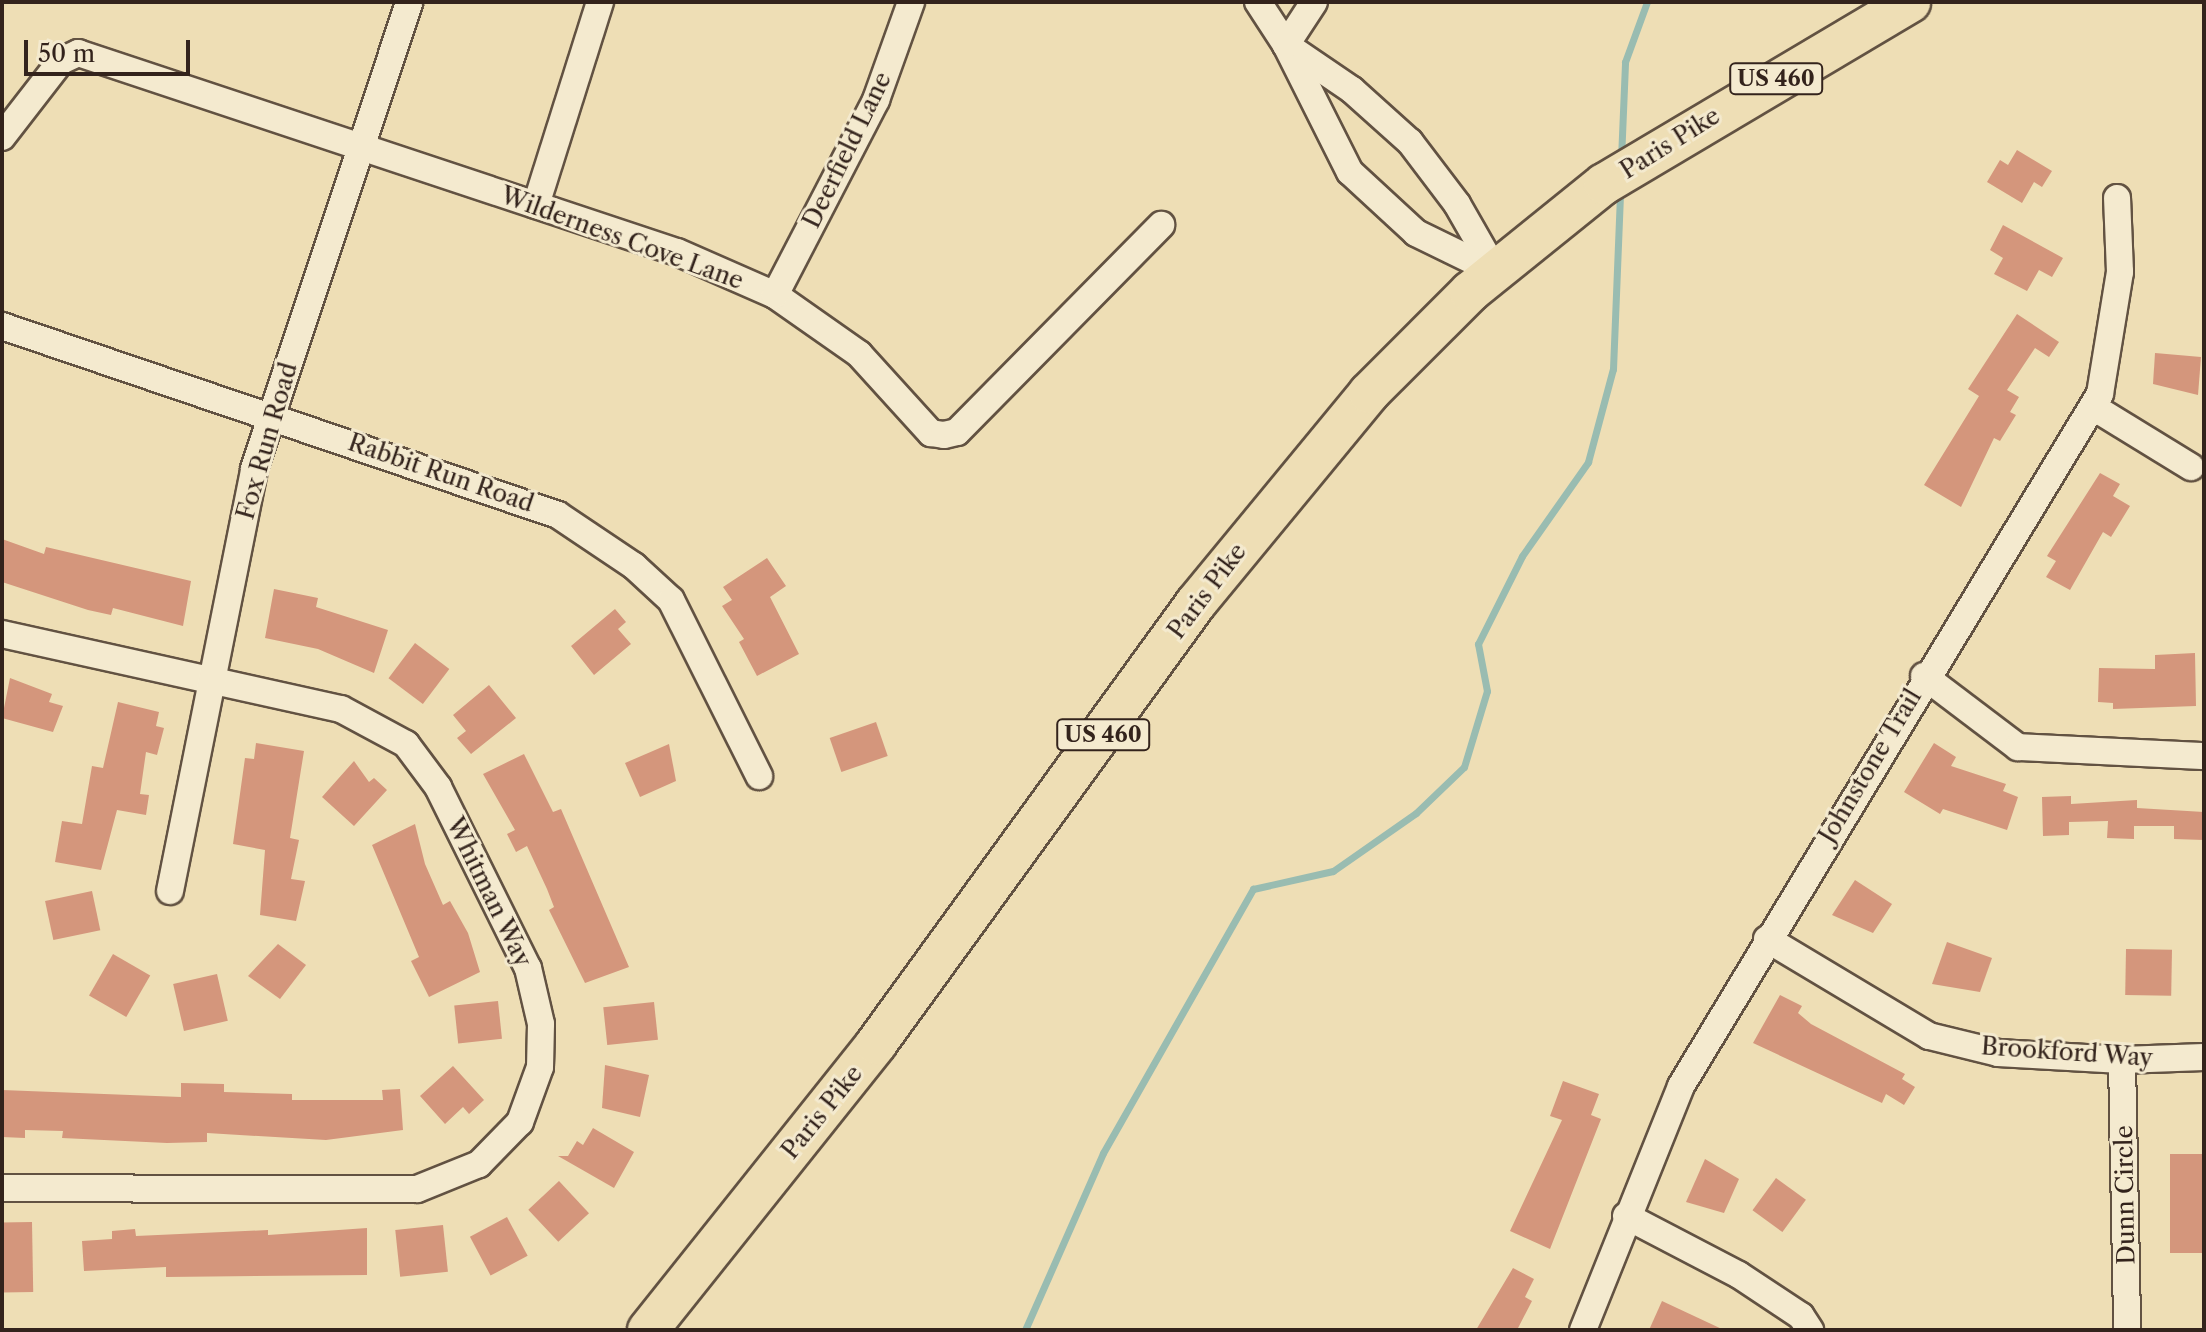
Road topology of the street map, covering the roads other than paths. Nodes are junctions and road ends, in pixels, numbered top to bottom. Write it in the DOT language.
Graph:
graph roads {
  1 [pos="409,2"];
  2 [pos="600,2"];
  3 [pos="911,2"];
  4 [pos="1258,2"];
  5 [pos="1314,2"];
  6 [pos="1910,2"];
  7 [pos="1286,45"];
  8 [pos="2,137"];
  9 [pos="361,147"];
  10 [pos="2117,198"];
  11 [pos="536,205"];
  12 [pos="1161,225"];
  13 [pos="1496,272"];
  14 [pos="775,295"];
  15 [pos="2,326"];
  16 [pos="2093,407"];
  17 [pos="273,415"];
  18 [pos="2191,467"];
  19 [pos="2,634"];
  20 [pos="209,675"];
  21 [pos="1924,676"];
  22 [pos="2204,756"];
  23 [pos="759,776"];
  24 [pos="170,891"];
  25 [pos="1767,939"];
  26 [pos="2204,1057"];
  27 [pos="2122,1060"];
  28 [pos="2,1188"];
  29 [pos="1626,1216"];
  30 [pos="648,1330"];
  31 [pos="1583,1330"];
  32 [pos="1810,1330"];
  33 [pos="2127,1330"];
  1 -- 9 [label="street, Fox Run Road"];
  2 -- 11 [label="street"];
  3 -- 14 [label="street, Deerfield Lane"];
  4 -- 7 [label="street"];
  5 -- 7 [label="street"];
  6 -- 13 [label="main road, Paris Pike / US 460"];
  7 -- 13 [label="street"];
  7 -- 13 [label="street"];
  8 -- 9 [label="street, Wilderness Cove Lane"];
  9 -- 11 [label="street, Wilderness Cove Lane"];
  9 -- 17 [label="street, Fox Run Road"];
  10 -- 16 [label="street, Johnstone Trail"];
  11 -- 14 [label="street, Wilderness Cove Lane"];
  12 -- 14 [label="street, Wilderness Cove Lane"];
  13 -- 30 [label="main road, Paris Pike / US 460"];
  15 -- 17 [label="street, Rabbit Run Road"];
  16 -- 18 [label="street"];
  16 -- 21 [label="street, Johnstone Trail"];
  17 -- 20 [label="street, Fox Run Road"];
  17 -- 23 [label="street, Rabbit Run Road"];
  19 -- 20 [label="street, Whitman Way"];
  20 -- 24 [label="street, Fox Run Road"];
  20 -- 28 [label="street, Whitman Way"];
  21 -- 22 [label="street"];
  21 -- 25 [label="street, Johnstone Trail"];
  25 -- 27 [label="street, Brookford Way"];
  25 -- 29 [label="street, Johnstone Trail"];
  26 -- 27 [label="street, Brookford Way"];
  27 -- 33 [label="street, Dunn Circle"];
  29 -- 31 [label="street, Johnstone Trail"];
  29 -- 32 [label="street"];
}
